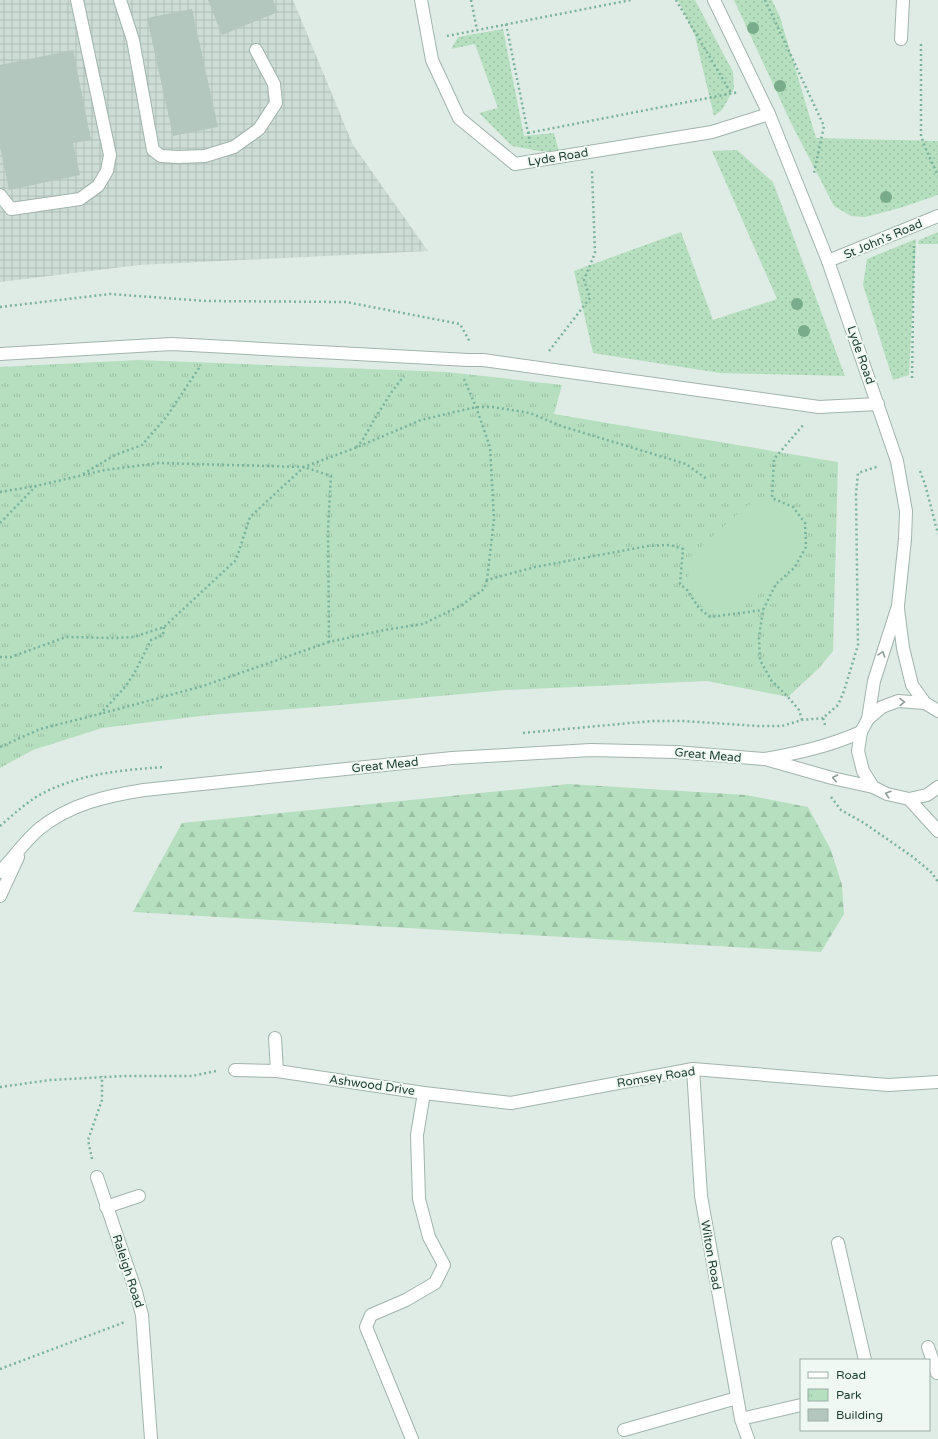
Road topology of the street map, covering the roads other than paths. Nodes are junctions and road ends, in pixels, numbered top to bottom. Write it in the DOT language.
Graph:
graph roads {
  1 [pos="77,0"];
  2 [pos="120,0"];
  3 [pos="422,0"];
  4 [pos="714,0"];
  5 [pos="903,0"];
  6 [pos="901,40"];
  7 [pos="256,50"];
  8 [pos="769,114"];
  9 [pos="0,195"];
  10 [pos="938,216"];
  11 [pos="828,261"];
  12 [pos="0,354"];
  13 [pos="878,404"];
  14 [pos="898,606"];
  15 [pos="925,703"];
  16 [pos="938,711"];
  17 [pos="868,719"];
  18 [pos="861,732"];
  19 [pos="765,759"];
  20 [pos="873,787"];
  21 [pos="938,787"];
  22 [pos="909,798"];
  23 [pos="938,831"];
  24 [pos="22,847"];
  25 [pos="0,872"];
  26 [pos="0,896"];
  27 [pos="275,1038"];
  28 [pos="693,1069"];
  29 [pos="235,1070"];
  30 [pos="277,1072"];
  31 [pos="938,1082"];
  32 [pos="424,1092"];
  33 [pos="97,1177"];
  34 [pos="139,1196"];
  35 [pos="106,1207"];
  36 [pos="838,1243"];
  37 [pos="928,1347"];
  38 [pos="865,1359"];
  39 [pos="935,1374"];
  40 [pos="737,1398"];
  41 [pos="800,1405"];
  42 [pos="740,1419"];
  43 [pos="624,1430"];
  44 [pos="151,1439"];
  45 [pos="412,1439"];
  46 [pos="748,1439"];
  1 -- 9 [label="street"];
  2 -- 7 [label="street"];
  3 -- 8 [label="street, Lyde Road"];
  4 -- 8 [label="street, Lyde Road"];
  5 -- 6 [label="street"];
  8 -- 11 [label="street, Lyde Road"];
  10 -- 11 [label="street, St John's Road"];
  11 -- 13 [label="street, Lyde Road"];
  12 -- 13 [label="street"];
  13 -- 14 [label="street, Lyde Road"];
  14 -- 15 [label="street, Lyde Road"];
  17 -- 14 [label="street, Lyde Road, one-way"];
  15 -- 16 [label="street, Lyde Road"];
  17 -- 15 [label="street, Lyde Road, one-way"];
  17 -- 18 [label="street, Lyde Road"];
  18 -- 19 [label="street, Great Mead"];
  18 -- 20 [label="street, Lyde Road"];
  20 -- 19 [label="street, Great Mead, one-way"];
  19 -- 24 [label="street, Great Mead"];
  22 -- 20 [label="street, one-way"];
  21 -- 22 [label="street"];
  22 -- 23 [label="street"];
  24 -- 25 [label="street, Great Mead"];
  24 -- 26 [label="street, Great Mead"];
  27 -- 30 [label="street"];
  28 -- 31 [label="street, Romsey Road"];
  28 -- 32 [label="street, Romsey Road"];
  28 -- 40 [label="street, Wilton Road"];
  29 -- 30 [label="street, Ashwood Drive"];
  30 -- 32 [label="street, Ashwood Drive"];
  32 -- 45 [label="street, Ashwood Drive"];
  33 -- 35 [label="street, Raleigh Road"];
  34 -- 35 [label="street"];
  35 -- 44 [label="street, Raleigh Road"];
  36 -- 38 [label="street"];
  37 -- 39 [label="street"];
  40 -- 42 [label="street, Wilton Road"];
  40 -- 43 [label="street"];
  41 -- 42 [label="street"];
  42 -- 46 [label="street, Wilton Road"];
}
